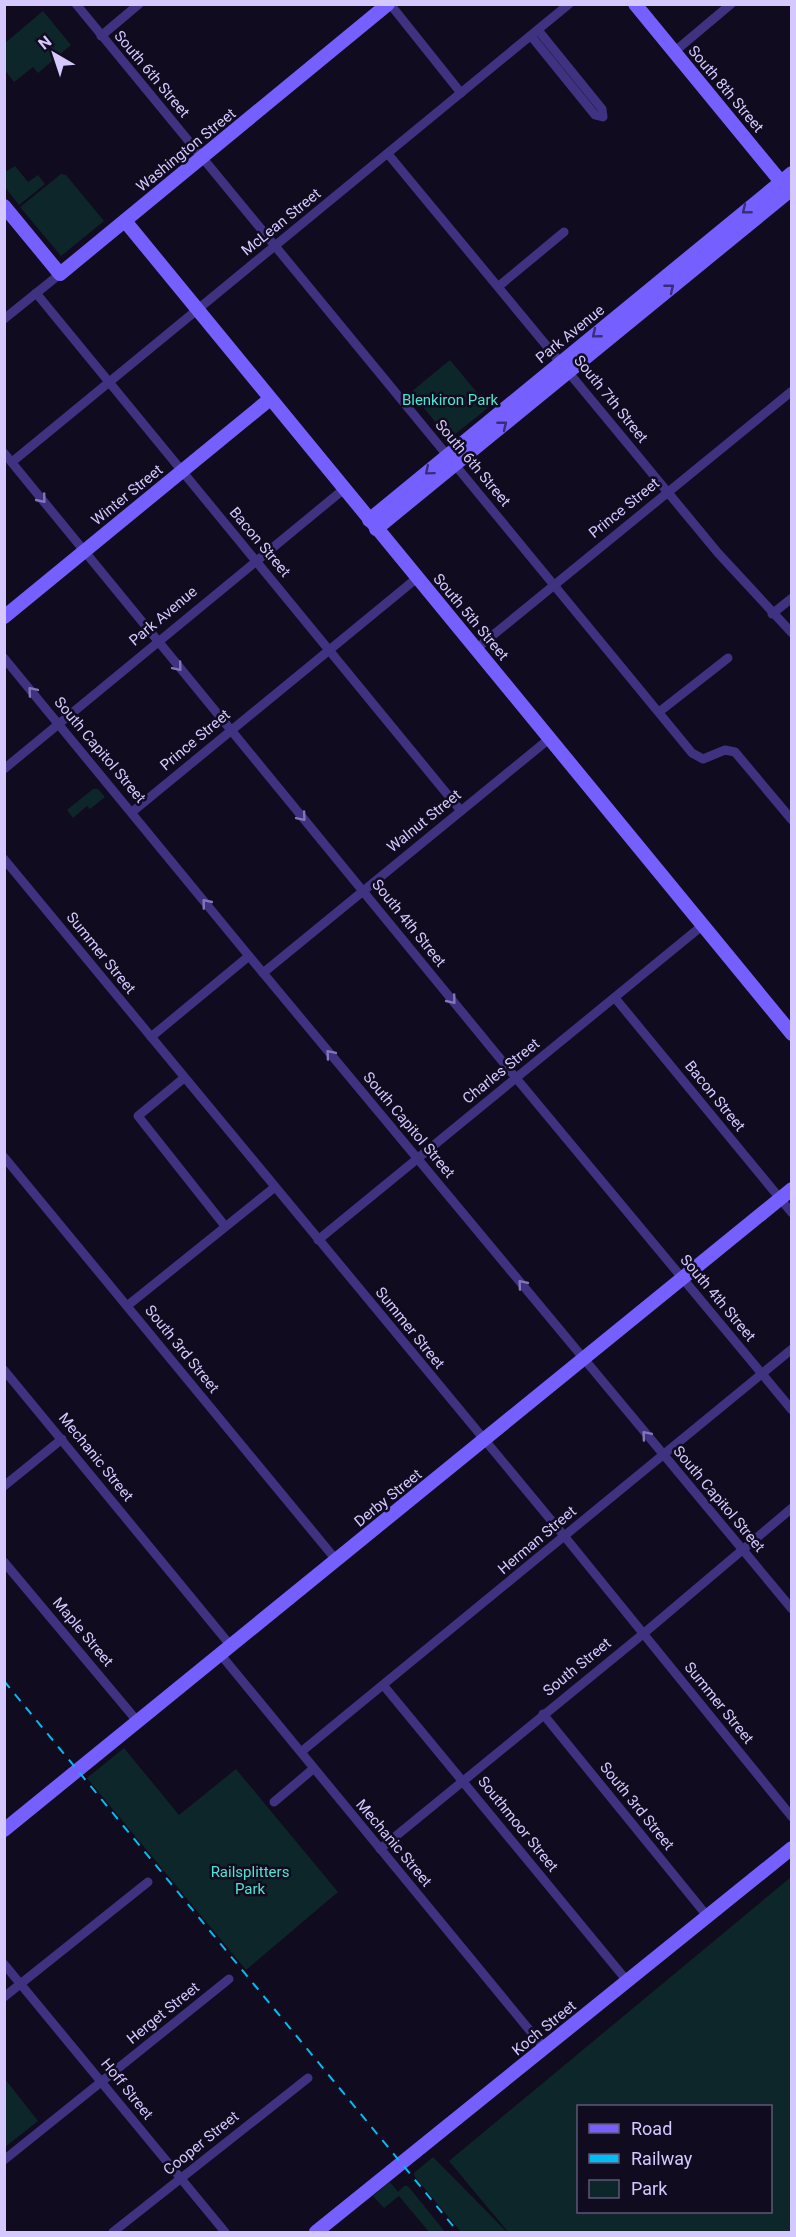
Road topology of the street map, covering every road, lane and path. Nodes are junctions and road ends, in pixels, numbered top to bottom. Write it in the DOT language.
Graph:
graph roads {
  1 [pos="75,4"];
  2 [pos="139,4"];
  3 [pos="389,4"];
  4 [pos="569,4"];
  5 [pos="635,4"];
  6 [pos="731,4"];
  7 [pos="534,33"];
  8 [pos="101,36"];
  9 [pos="674,52"];
  10 [pos="461,93"];
  11 [pos="388,154"];
  12 [pos="202,158"];
  13 [pos="789,186"];
  14 [pos="4,206"];
  15 [pos="125,221"];
  16 [pos="564,232"];
  17 [pos="274,247"];
  18 [pos="60,274"];
  19 [pos="499,286"];
  20 [pos="36,294"];
  21 [pos="197,310"];
  22 [pos="4,320"];
  23 [pos="565,367"];
  24 [pos="109,382"];
  25 [pos="792,391"];
  26 [pos="270,399"];
  27 [pos="4,453"];
  28 [pos="451,460"];
  29 [pos="12,462"];
  30 [pos="182,471"];
  31 [pos="344,489"];
  32 [pos="668,492"];
  33 [pos="373,524"];
  34 [pos="84,551"];
  35 [pos="256,560"];
  36 [pos="417,578"];
  37 [pos="554,586"];
  38 [pos="792,598"];
  39 [pos="772,614"];
  40 [pos="4,617"];
  41 [pos="792,633"];
  42 [pos="157,642"];
  43 [pos="476,649"];
  44 [pos="330,650"];
  45 [pos="4,658"];
  46 [pos="728,658"];
  47 [pos="659,712"];
  48 [pos="59,724"];
  49 [pos="230,731"];
  50 [pos="549,739"];
  51 [pos="4,769"];
  52 [pos="460,811"];
  53 [pos="132,812"];
  54 [pos="792,820"];
  55 [pos="4,859"];
  56 [pos="363,891"];
  57 [pos="703,925"];
  58 [pos="249,956"];
  59 [pos="263,973"];
  60 [pos="615,998"];
  61 [pos="792,1034"];
  62 [pos="151,1037"];
  63 [pos="184,1078"];
  64 [pos="516,1078"];
  65 [pos="417,1159"];
  66 [pos="5,1160"];
  67 [pos="275,1186"];
  68 [pos="792,1189"];
  69 [pos="780,1199"];
  70 [pos="792,1213"];
  71 [pos="225,1226"];
  72 [pos="318,1240"];
  73 [pos="682,1279"];
  74 [pos="127,1306"];
  75 [pos="792,1349"];
  76 [pos="584,1358"];
  77 [pos="4,1370"];
  78 [pos="761,1373"];
  79 [pos="792,1410"];
  80 [pos="62,1439"];
  81 [pos="484,1441"];
  82 [pos="663,1454"];
  83 [pos="4,1486"];
  84 [pos="792,1508"];
  85 [pos="565,1537"];
  86 [pos="741,1548"];
  87 [pos="337,1561"];
  88 [pos="4,1562"];
  89 [pos="792,1609"];
  90 [pos="643,1634"];
  91 [pos="226,1651"];
  92 [pos="384,1686"];
  93 [pos="543,1714"];
  94 [pos="138,1722"];
  95 [pos="301,1752"];
  96 [pos="313,1769"];
  97 [pos="463,1780"];
  98 [pos="274,1802"];
  99 [pos="792,1817"];
  100 [pos="4,1830"];
  101 [pos="792,1848"];
  102 [pos="380,1849"];
  103 [pos="148,1882"];
  104 [pos="708,1917"];
  105 [pos="4,1964"];
  106 [pos="229,1979"];
  107 [pos="628,1982"];
  108 [pos="21,1984"];
  109 [pos="4,1997"];
  110 [pos="545,2049"];
  111 [pos="308,2078"];
  112 [pos="102,2082"];
  113 [pos="4,2160"];
  114 [pos="181,2179"];
  115 [pos="112,2232"];
  116 [pos="225,2232"];
  117 [pos="316,2232"];
  1 -- 8 [label="street, South 6th Street"];
  2 -- 8 [label="street"];
  3 -- 10 [label="street"];
  3 -- 12 [label="street, Washington Street"];
  4 -- 7 [label="street, McLean Street"];
  5 -- 9 [label="street, South 8th Street"];
  6 -- 9 [label="street"];
  7 -- 7 [label="street"];
  7 -- 10 [label="street, McLean Street"];
  8 -- 12 [label="street, South 6th Street"];
  9 -- 13 [label="street, South 8th Street"];
  10 -- 11 [label="street, McLean Street"];
  11 -- 17 [label="street, McLean Street"];
  11 -- 19 [label="street, South 7th Street"];
  12 -- 15 [label="street, Washington Street"];
  12 -- 17 [label="street, South 6th Street"];
  13 -- 23 [label="street, Park Avenue"];
  14 -- 18 [label="street"];
  15 -- 18 [label="street, Washington Street"];
  15 -- 21 [label="street, South 5th Street"];
  16 -- 19 [label="street"];
  17 -- 21 [label="street, McLean Street"];
  17 -- 28 [label="street, South 6th Street"];
  18 -- 20 [label="street, Washington Street"];
  19 -- 23 [label="street, South 7th Street"];
  20 -- 22 [label="street, Washington Street"];
  20 -- 24 [label="street, Bacon Street"];
  21 -- 24 [label="street, McLean Street"];
  21 -- 26 [label="street, South 5th Street"];
  23 -- 28 [label="street, Park Avenue"];
  23 -- 32 [label="street, South 7th Street"];
  24 -- 29 [label="street, McLean Street"];
  24 -- 30 [label="street, Bacon Street"];
  25 -- 32 [label="street, Prince Street"];
  26 -- 30 [label="street, Winter Street"];
  26 -- 31 [label="street, South 5th Street"];
  27 -- 29 [label="street, South 4th Street"];
  28 -- 33 [label="street, Park Avenue"];
  28 -- 37 [label="street, South 6th Street"];
  29 -- 34 [label="street, South 4th Street, one-way"];
  30 -- 34 [label="street, Winter Street"];
  30 -- 35 [label="street, Bacon Street"];
  31 -- 33 [label="street, South 5th Street"];
  31 -- 35 [label="street, Park Avenue"];
  32 -- 37 [label="street, Prince Street"];
  32 -- 39 [label="street, South 7th Street"];
  33 -- 36 [label="street, South 5th Street"];
  34 -- 40 [label="street, Winter Street"];
  34 -- 42 [label="street, South 4th Street"];
  35 -- 42 [label="street, Park Avenue"];
  35 -- 44 [label="street, Bacon Street"];
  36 -- 43 [label="street, South 5th Street"];
  36 -- 44 [label="street, Prince Street"];
  37 -- 43 [label="street, Prince Street"];
  37 -- 47 [label="street, South 6th Street"];
  38 -- 39 [label="street"];
  39 -- 41 [label="street, South 7th Street"];
  42 -- 48 [label="street, Park Avenue"];
  42 -- 49 [label="street, South 4th Street, one-way"];
  43 -- 50 [label="street, South 5th Street"];
  44 -- 49 [label="street, Prince Street"];
  44 -- 52 [label="street, Bacon Street"];
  48 -- 45 [label="street, South Capitol Street, one-way"];
  46 -- 47 [label="street"];
  47 -- 54 [label="street, South 6th Street"];
  48 -- 51 [label="street, Park Avenue"];
  48 -- 53 [label="street, South Capitol Street"];
  49 -- 53 [label="street, Prince Street"];
  49 -- 56 [label="street, South 4th Street, one-way"];
  50 -- 52 [label="street, Walnut Street"];
  50 -- 57 [label="street, South 5th Street"];
  52 -- 56 [label="street, Walnut Street"];
  58 -- 53 [label="street, South Capitol Street, one-way"];
  55 -- 62 [label="street, Summer Street"];
  56 -- 59 [label="street, Walnut Street"];
  56 -- 64 [label="street, South 4th Street, one-way"];
  57 -- 60 [label="street, Charles Street"];
  57 -- 61 [label="street, South 5th Street"];
  58 -- 59 [label="street, South Capitol Street"];
  58 -- 62 [label="street"];
  65 -- 59 [label="street, South Capitol Street, one-way"];
  60 -- 64 [label="street, Charles Street"];
  60 -- 69 [label="street, Bacon Street"];
  62 -- 63 [label="street, Summer Street"];
  63 -- 67 [label="street, Summer Street"];
  63 -- 71 [label="street"];
  64 -- 65 [label="street, Charles Street"];
  64 -- 73 [label="street, South 4th Street"];
  65 -- 72 [label="street, Charles Street"];
  76 -- 65 [label="street, South Capitol Street, one-way"];
  66 -- 74 [label="street, South 3rd Street"];
  67 -- 71 [label="street"];
  67 -- 72 [label="street, Summer Street"];
  68 -- 69 [label="street, Derby Street"];
  69 -- 70 [label="street, Bacon Street"];
  69 -- 73 [label="street, Derby Street"];
  71 -- 74 [label="street"];
  72 -- 81 [label="street, Summer Street"];
  73 -- 76 [label="street, Derby Street"];
  73 -- 78 [label="street, South 4th Street"];
  74 -- 87 [label="street, South 3rd Street"];
  75 -- 78 [label="street, Herman Street"];
  76 -- 81 [label="street, Derby Street"];
  82 -- 76 [label="street, South Capitol Street, one-way"];
  77 -- 80 [label="street, Mechanic Street"];
  78 -- 79 [label="street, South 4th Street"];
  78 -- 82 [label="street, Herman Street"];
  80 -- 83 [label="street"];
  80 -- 91 [label="street, Mechanic Street"];
  81 -- 85 [label="street, Summer Street"];
  81 -- 87 [label="street, Derby Street"];
  82 -- 85 [label="street, Herman Street"];
  82 -- 86 [label="street, South Capitol Street"];
  84 -- 86 [label="street, South Street"];
  85 -- 90 [label="street, Summer Street"];
  85 -- 92 [label="street, Herman Street"];
  86 -- 89 [label="street, South Capitol Street"];
  86 -- 90 [label="street, South Street"];
  87 -- 91 [label="street, Derby Street"];
  88 -- 94 [label="street, Maple Street"];
  90 -- 93 [label="street, South Street"];
  90 -- 99 [label="street, Summer Street"];
  91 -- 94 [label="street, Derby Street"];
  91 -- 95 [label="street, Mechanic Street"];
  92 -- 95 [label="street, Herman Street"];
  92 -- 97 [label="street, Southmoor Street"];
  93 -- 97 [label="street, South Street"];
  93 -- 104 [label="street, South 3rd Street"];
  94 -- 100 [label="street, Derby Street"];
  95 -- 96 [label="street, Mechanic Street"];
  96 -- 98 [label="street"];
  96 -- 102 [label="street, Mechanic Street"];
  97 -- 102 [label="street, South Street"];
  97 -- 107 [label="street, Southmoor Street"];
  101 -- 104 [label="street, Koch Street"];
  102 -- 110 [label="street, Mechanic Street"];
  103 -- 108 [label="street"];
  104 -- 107 [label="street, Koch Street"];
  105 -- 108 [label="street, Hoff Street"];
  106 -- 112 [label="street, Herget Street"];
  107 -- 110 [label="street, Koch Street"];
  108 -- 109 [label="street"];
  108 -- 112 [label="street, Hoff Street"];
  110 -- 117 [label="street, Koch Street"];
  111 -- 114 [label="street, Cooper Street"];
  112 -- 113 [label="street, Herget Street"];
  112 -- 114 [label="street, Hoff Street"];
  114 -- 115 [label="street, Cooper Street"];
  114 -- 116 [label="street, Hoff Street"];
}
